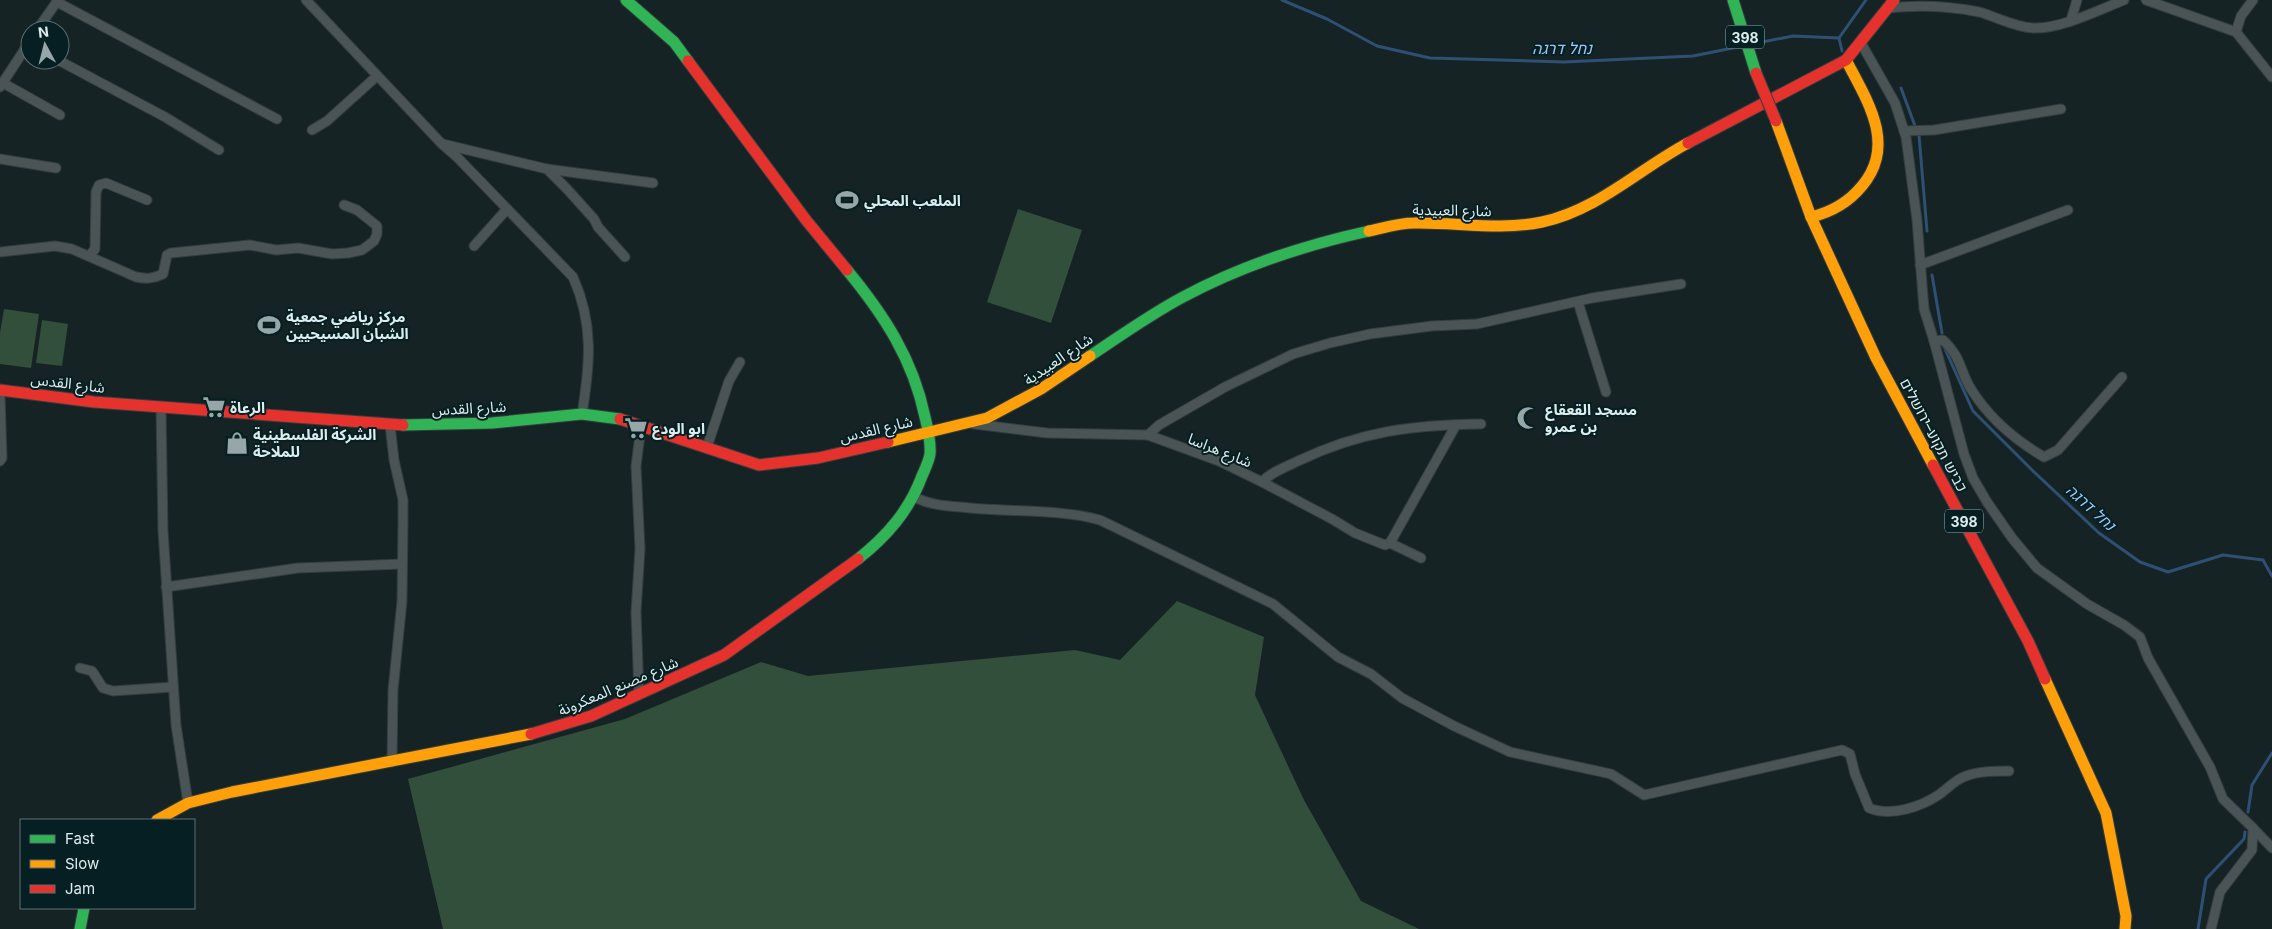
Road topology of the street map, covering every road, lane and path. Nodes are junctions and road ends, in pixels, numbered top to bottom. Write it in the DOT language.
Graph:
graph roads {
  1 [pos="306,0"];
  2 [pos="626,0"];
  3 [pos="1733,0"];
  4 [pos="2077,0"];
  5 [pos="2124,0"];
  6 [pos="2146,0"];
  7 [pos="2252,0"];
  8 [pos="57,1"];
  9 [pos="1891,4"];
  10 [pos="44,20"];
  11 [pos="2071,20"];
  12 [pos="2236,32"];
  13 [pos="1861,43"];
  14 [pos="20,57"];
  15 [pos="1846,60"];
  16 [pos="70,66"];
  17 [pos="377,76"];
  18 [pos="2272,77"];
  19 [pos="2,85"];
  20 [pos="2061,109"];
  21 [pos="60,115"];
  22 [pos="278,120"];
  23 [pos="312,130"];
  24 [pos="1904,131"];
  25 [pos="441,143"];
  26 [pos="219,150"];
  27 [pos="0,159"];
  28 [pos="56,168"];
  29 [pos="547,169"];
  30 [pos="653,183"];
  31 [pos="147,200"];
  32 [pos="344,205"];
  33 [pos="507,209"];
  34 [pos="2068,210"];
  35 [pos="1811,217"];
  36 [pos="474,246"];
  37 [pos="0,252"];
  38 [pos="90,255"];
  39 [pos="625,256"];
  40 [pos="1920,265"];
  41 [pos="1681,284"];
  42 [pos="1578,302"];
  43 [pos="1934,340"];
  44 [pos="740,362"];
  45 [pos="2122,377"];
  46 [pos="0,390"];
  47 [pos="1606,392"];
  48 [pos="0,395"];
  49 [pos="161,408"];
  50 [pos="582,414"];
  51 [pos="969,423"];
  52 [pos="1481,424"];
  53 [pos="390,425"];
  54 [pos="1456,425"];
  55 [pos="641,426"];
  56 [pos="929,433"];
  57 [pos="1148,436"];
  58 [pos="707,447"];
  59 [pos="0,461"];
  60 [pos="1262,482"];
  61 [pos="914,497"];
  62 [pos="1390,543"];
  63 [pos="1421,558"];
  64 [pos="402,564"];
  65 [pos="166,588"];
  66 [pos="80,668"];
  67 [pos="173,687"];
  68 [pos="639,695"];
  69 [pos="392,762"];
  70 [pos="2008,771"];
  71 [pos="188,803"];
  72 [pos="159,819"];
  73 [pos="2253,828"];
  74 [pos="2272,848"];
  75 [pos="84,909"];
  76 [pos="80,929"];
  77 [pos="2126,929"];
  78 [pos="2211,929"];
  1 -- 17 [label="street"];
  2 -- 56 [label="main road, شارع مصنع المعكرونة"];
  3 -- 35 [label="main road, כביש תקוע–ירושלים / 398, bridge"];
  4 -- 11 [label="street"];
  5 -- 11 [label="street"];
  6 -- 12 [label="street"];
  7 -- 12 [label="street"];
  8 -- 10 [label="street"];
  8 -- 22 [label="street"];
  9 -- 11 [label="street"];
  9 -- 13 [label="main road, شارع العبيدية"];
  12 -- 18 [label="street"];
  13 -- 15 [label="main road, شارع العبيدية"];
  13 -- 24 [label="street"];
  14 -- 19 [label="street"];
  15 -- 35 [label="main road"];
  15 -- 51 [label="main road, شارع العبيدية"];
  16 -- 26 [label="street"];
  17 -- 23 [label="street"];
  17 -- 25 [label="street"];
  19 -- 21 [label="street"];
  20 -- 24 [label="street"];
  24 -- 40 [label="street"];
  25 -- 29 [label="street"];
  25 -- 33 [label="street"];
  27 -- 28 [label="street"];
  29 -- 30 [label="street"];
  29 -- 39 [label="street"];
  31 -- 38 [label="street"];
  32 -- 38 [label="street"];
  33 -- 36 [label="street"];
  33 -- 50 [label="street"];
  34 -- 40 [label="street"];
  35 -- 77 [label="main road, כביש תקוע–ירושלים / 398"];
  37 -- 38 [label="street"];
  40 -- 43 [label="street"];
  41 -- 42 [label="street"];
  42 -- 47 [label="street"];
  42 -- 57 [label="street"];
  43 -- 45 [label="street"];
  43 -- 73 [label="street"];
  44 -- 58 [label="street"];
  46 -- 49 [label="main road, شارع القدس"];
  48 -- 59 [label="street"];
  49 -- 53 [label="main road, شارع القدس"];
  49 -- 65 [label="street"];
  50 -- 53 [label="main road, شارع القدس"];
  50 -- 55 [label="main road, شارع القدس"];
  51 -- 56 [label="main road, شارع العبيدية"];
  51 -- 57 [label="street, شارع هراسا"];
  52 -- 54 [label="street, شارع هراسا"];
  53 -- 64 [label="street"];
  54 -- 60 [label="street, شارع هراسا"];
  54 -- 62 [label="street"];
  55 -- 58 [label="main road, شارع القدس"];
  55 -- 68 [label="street"];
  56 -- 58 [label="main road, شارع القدس"];
  56 -- 61 [label="main road, شارع مصنع المعكرونة"];
  57 -- 60 [label="street, شارع هراسا"];
  60 -- 62 [label="street"];
  61 -- 68 [label="main road, شارع مصنع المعكرونة"];
  61 -- 70 [label="street"];
  62 -- 63 [label="street"];
  64 -- 65 [label="street"];
  64 -- 69 [label="street"];
  65 -- 67 [label="street"];
  66 -- 67 [label="street"];
  67 -- 71 [label="street"];
  68 -- 69 [label="main road, شارع مصنع المعكرونة"];
  69 -- 71 [label="main road, شارع مصنع المعكرونة"];
  71 -- 72 [label="main road, شارع مصنع المعكرونة"];
  73 -- 74 [label="street"];
  73 -- 78 [label="street"];
  75 -- 76 [label="main road"];
}
